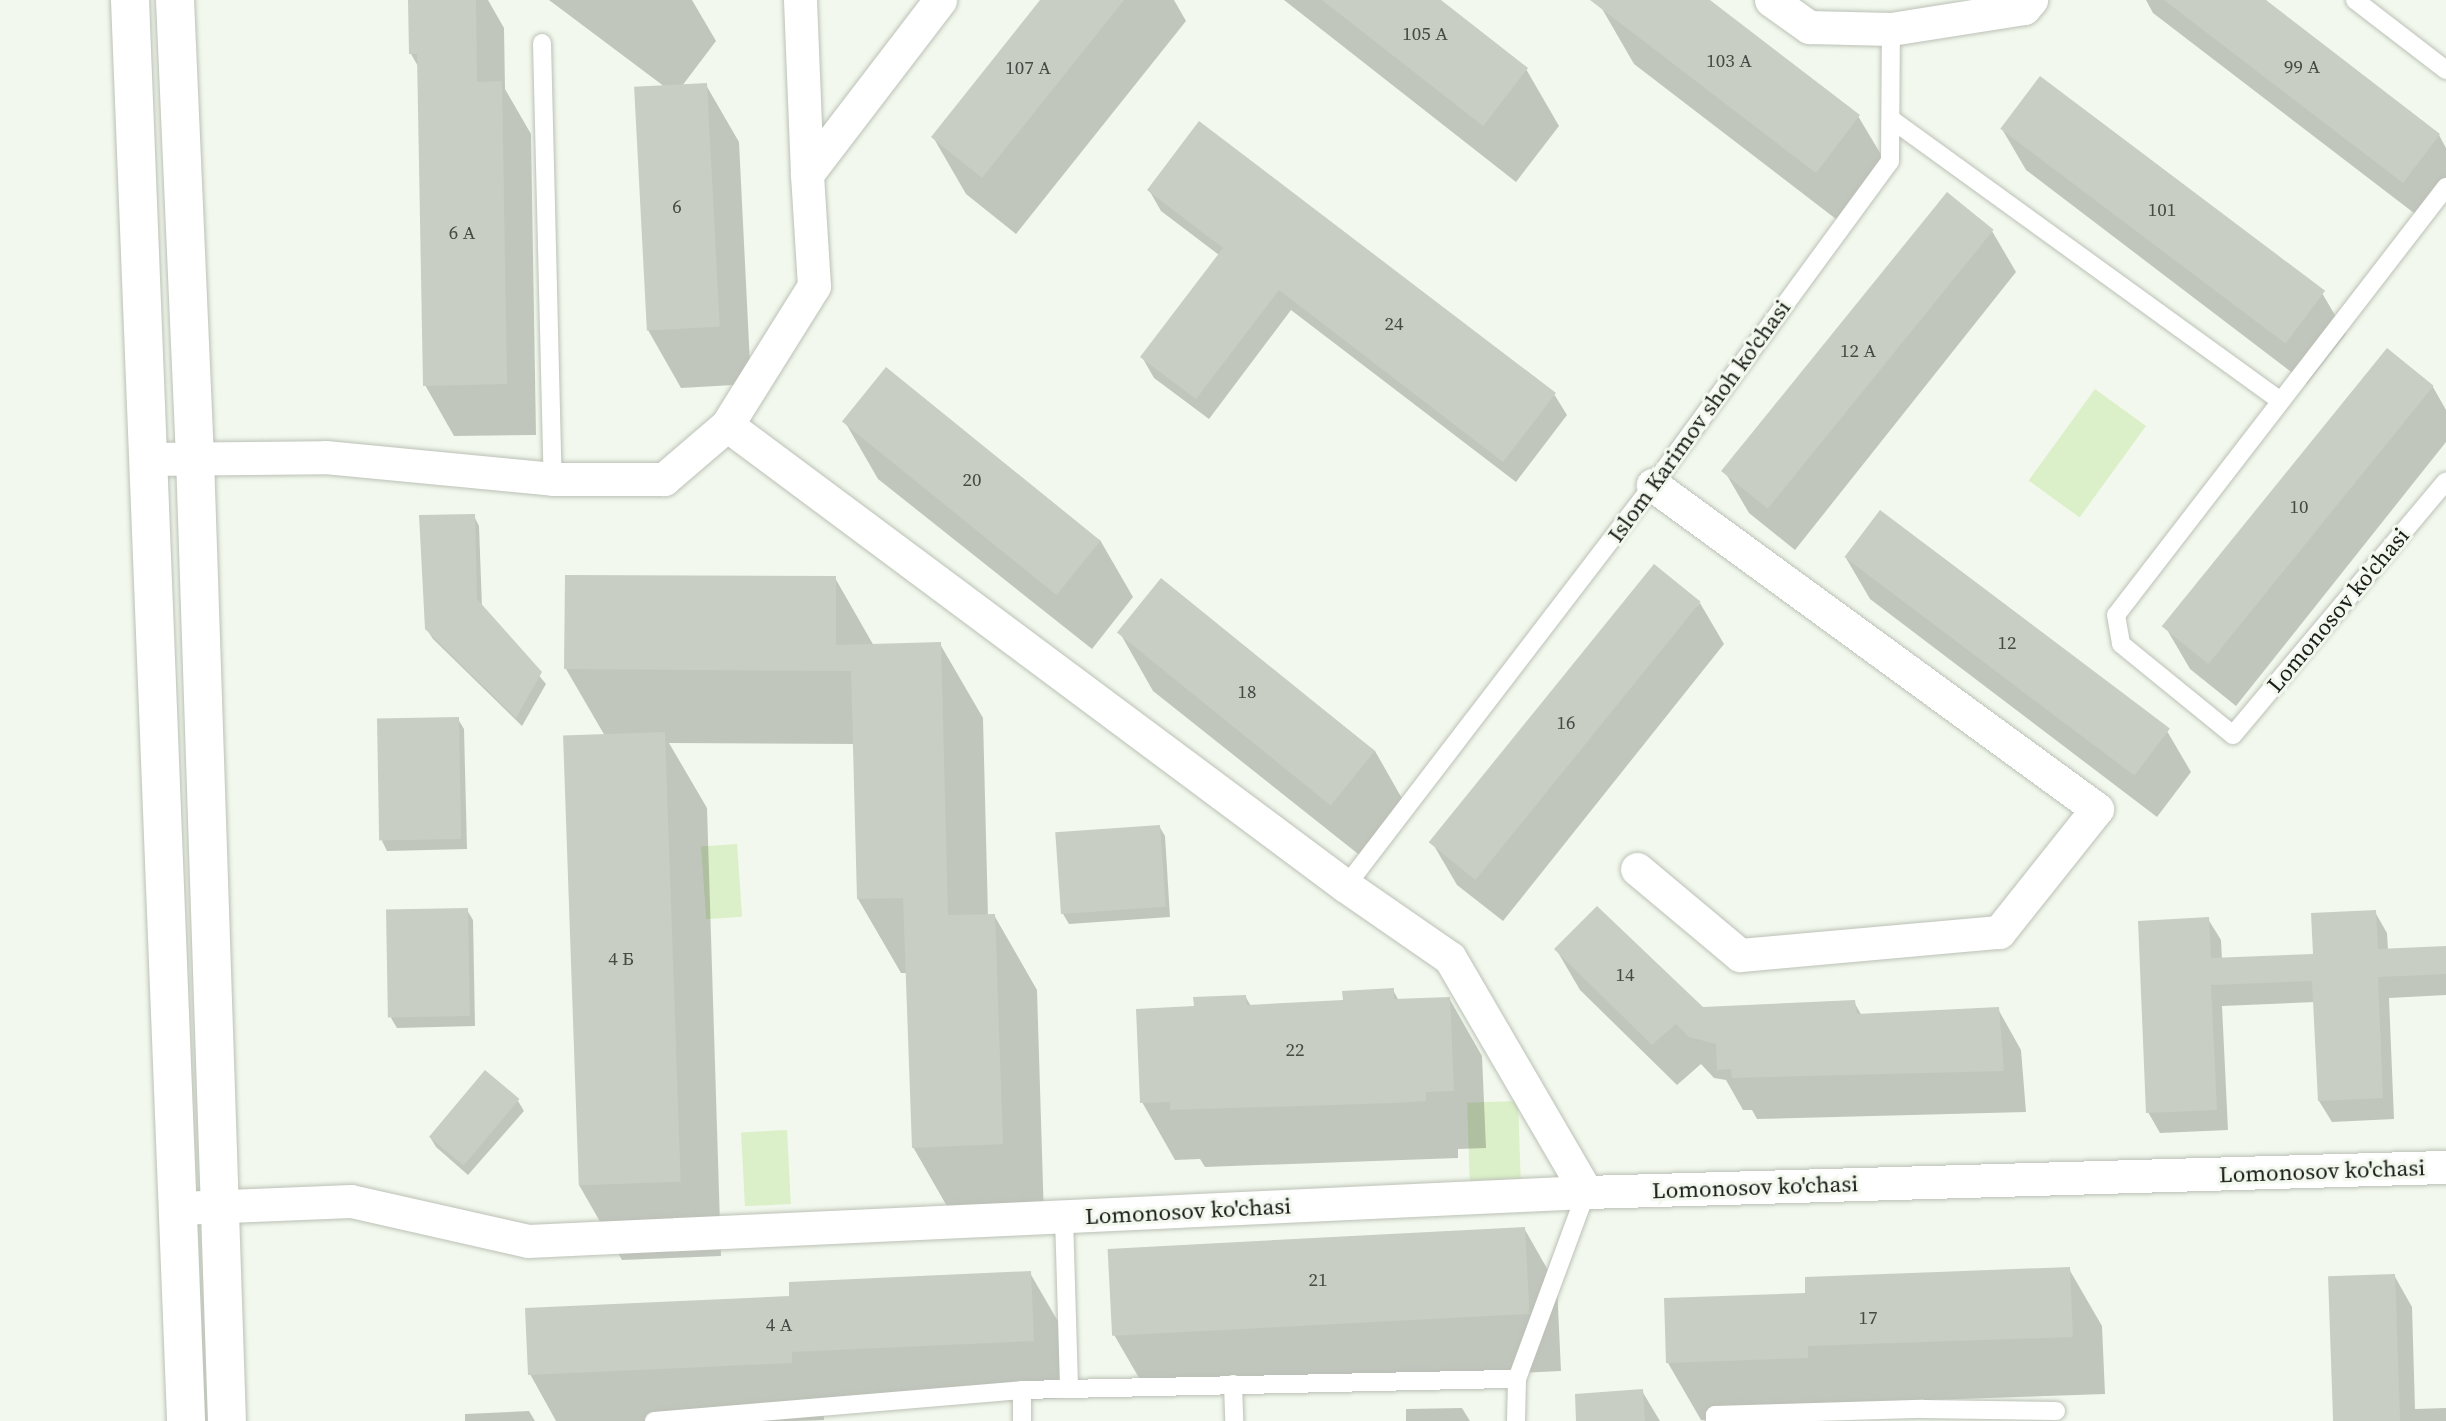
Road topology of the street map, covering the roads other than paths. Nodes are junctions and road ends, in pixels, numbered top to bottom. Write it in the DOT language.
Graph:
graph roads {
  1 [pos="130,0"];
  2 [pos="175,0"];
  3 [pos="800,0"];
  4 [pos="940,0"];
  5 [pos="1771,0"];
  6 [pos="2355,0"];
  7 [pos="2028,4"];
  8 [pos="1971,7"];
  9 [pos="1891,29"];
  10 [pos="542,43"];
  11 [pos="2446,70"];
  12 [pos="1891,119"];
  13 [pos="807,174"];
  14 [pos="2446,187"];
  15 [pos="2281,401"];
  16 [pos="727,425"];
  17 [pos="195,458"];
  18 [pos="147,459"];
  19 [pos="552,479"];
  20 [pos="2446,481"];
  21 [pos="1653,485"];
  22 [pos="1637,869"];
  23 [pos="1346,886"];
  24 [pos="2446,1167"];
  25 [pos="1586,1192"];
  26 [pos="219,1206"];
  27 [pos="179,1208"];
  28 [pos="1064,1217"];
  29 [pos="1517,1380"];
  30 [pos="1233,1384"];
  31 [pos="1069,1388"];
  32 [pos="1022,1390"];
  33 [pos="2056,1411"];
  34 [pos="186,1421"];
  35 [pos="228,1421"];
  36 [pos="654,1421"];
  37 [pos="1022,1421"];
  38 [pos="1234,1421"];
  39 [pos="1517,1421"];
  40 [pos="1715,1421"];
  1 -- 18 [label="main road"];
  2 -- 17 [label="main road"];
  3 -- 13 [label="street"];
  4 -- 13 [label="street"];
  5 -- 9 [label="street"];
  6 -- 11 [label="lane"];
  7 -- 8 [label="street"];
  8 -- 9 [label="street"];
  9 -- 12 [label="lane, Islom Karimov shoh ko'chasi"];
  10 -- 19 [label="lane"];
  12 -- 15 [label="lane"];
  12 -- 21 [label="lane, Islom Karimov shoh ko'chasi"];
  13 -- 16 [label="street"];
  14 -- 15 [label="lane"];
  15 -- 20 [label="lane, Lomonosov ko'chasi"];
  16 -- 19 [label="street"];
  16 -- 23 [label="street"];
  17 -- 18 [label="street"];
  17 -- 19 [label="street"];
  17 -- 26 [label="main road"];
  18 -- 27 [label="main road"];
  21 -- 22 [label="street"];
  21 -- 23 [label="lane, Islom Karimov shoh ko'chasi"];
  23 -- 25 [label="street"];
  24 -- 25 [label="street, Lomonosov ko'chasi"];
  25 -- 28 [label="street, Lomonosov ko'chasi"];
  25 -- 29 [label="lane"];
  26 -- 27 [label="street, Lomonosov ko'chasi"];
  26 -- 28 [label="street, Lomonosov ko'chasi"];
  26 -- 35 [label="main road"];
  27 -- 34 [label="main road"];
  28 -- 31 [label="lane"];
  29 -- 30 [label="lane"];
  29 -- 39 [label="lane"];
  30 -- 31 [label="lane"];
  30 -- 38 [label="lane"];
  31 -- 32 [label="lane"];
  32 -- 36 [label="lane"];
  32 -- 37 [label="lane"];
  33 -- 40 [label="lane"];
}
